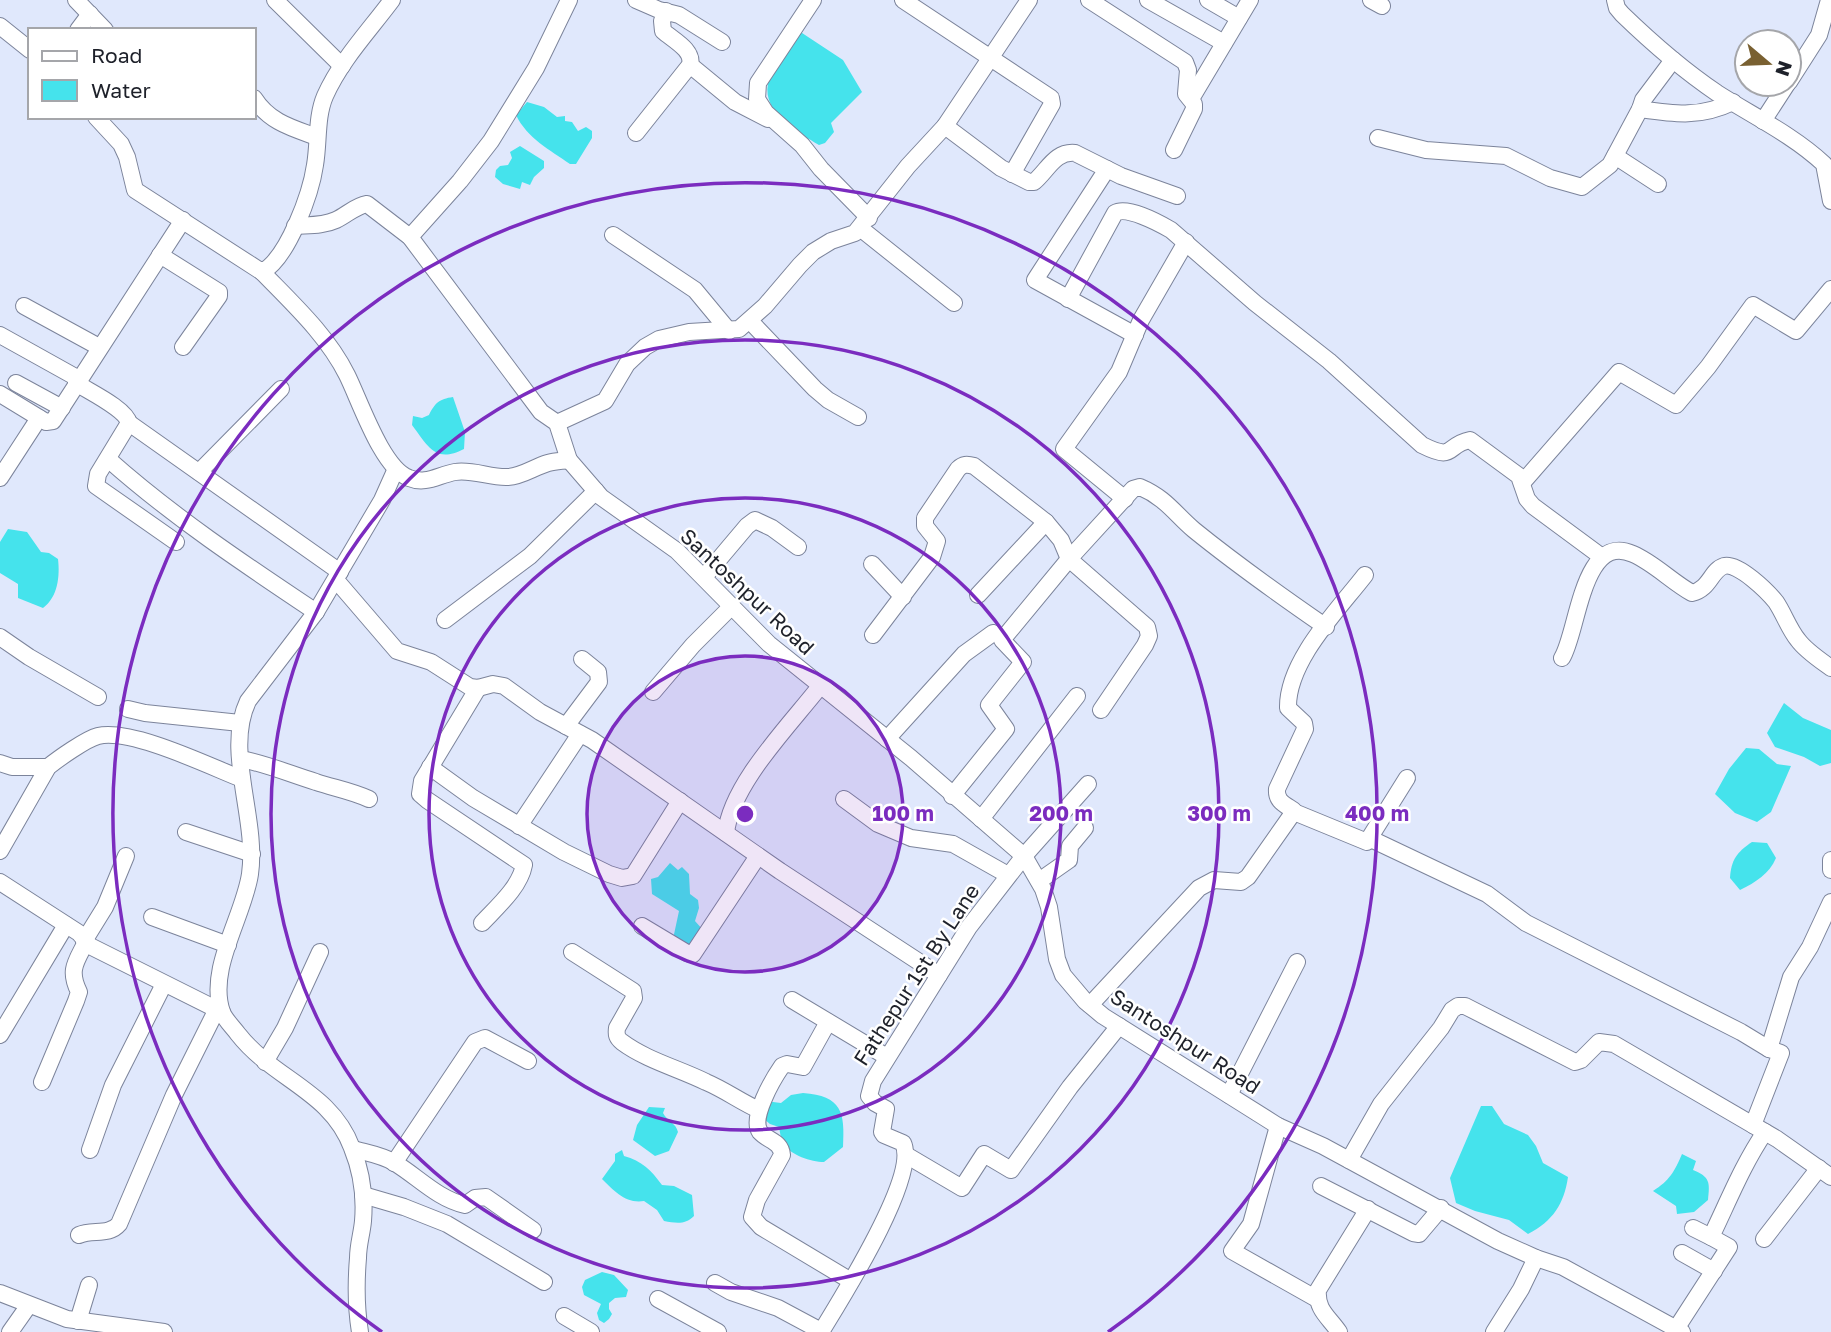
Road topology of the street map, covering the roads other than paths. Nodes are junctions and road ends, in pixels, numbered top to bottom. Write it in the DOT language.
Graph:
graph roads {
  1 [pos="76,0"];
  2 [pos="275,0"];
  3 [pos="392,0"];
  4 [pos="569,0"];
  5 [pos="636,0"];
  6 [pos="813,0"];
  7 [pos="903,0"];
  8 [pos="1030,0"];
  9 [pos="1089,0"];
  10 [pos="1148,0"];
  11 [pos="1208,0"];
  12 [pos="1250,0"];
  13 [pos="1615,0"];
  14 [pos="1829,0"];
  15 [pos="666,11"];
  16 [pos="90,14"];
  17 [pos="1239,18"];
  18 [pos="0,26"];
  19 [pos="80,28"];
  20 [pos="102,28"];
  21 [pos="1825,38"];
  22 [pos="722,42"];
  23 [pos="1224,43"];
  24 [pos="28,48"];
  25 [pos="991,59"];
  26 [pos="1673,60"];
  27 [pos="690,65"];
  28 [pos="1803,65"];
  29 [pos="342,66"];
  30 [pos="1778,98"];
  31 [pos="1191,99"];
  32 [pos="256,101"];
  33 [pos="1732,102"];
  34 [pos="1640,109"];
  35 [pos="98,119"];
  36 [pos="1763,121"];
  37 [pos="779,125"];
  38 [pos="945,126"];
  39 [pos="636,133"];
  40 [pos="317,137"];
  41 [pos="1378,138"];
  42 [pos="1174,150"];
  43 [pos="1615,156"];
  44 [pos="1107,169"];
  45 [pos="1012,174"];
  46 [pos="1658,184"];
  47 [pos="1177,196"];
  48 [pos="1831,201"];
  49 [pos="183,220"];
  50 [pos="864,223"];
  51 [pos="295,226"];
  52 [pos="613,234"];
  53 [pos="410,237"];
  54 [pos="1186,242"];
  55 [pos="160,255"];
  56 [pos="262,272"];
  57 [pos="1831,289"];
  58 [pos="1068,299"];
  59 [pos="954,303"];
  60 [pos="24,306"];
  61 [pos="750,321"];
  62 [pos="729,331"];
  63 [pos="0,335"];
  64 [pos="1135,335"];
  65 [pos="99,347"];
  66 [pos="183,347"];
  67 [pos="77,381"];
  68 [pos="16,383"];
  69 [pos="281,389"];
  70 [pos="0,394"];
  71 [pos="62,408"];
  72 [pos="858,417"];
  73 [pos="39,418"];
  74 [pos="129,423"];
  75 [pos="557,423"];
  76 [pos="108,459"];
  77 [pos="569,460"];
  78 [pos="2,471"];
  79 [pos="395,471"];
  80 [pos="200,472"];
  81 [pos="1523,482"];
  82 [pos="596,491"];
  83 [pos="1125,499"];
  84 [pos="1046,522"];
  85 [pos="176,542"];
  86 [pos="798,547"];
  87 [pos="1602,557"];
  88 [pos="1069,559"];
  89 [pos="872,564"];
  90 [pos="1365,575"];
  91 [pos="338,576"];
  92 [pos="704,577"];
  93 [pos="978,595"];
  94 [pos="903,597"];
  95 [pos="731,607"];
  96 [pos="316,612"];
  97 [pos="445,620"];
  98 [pos="1325,627"];
  99 [pos="993,633"];
  100 [pos="873,635"];
  101 [pos="0,637"];
  102 [pos="1562,658"];
  103 [pos="582,659"];
  104 [pos="1831,668"];
  105 [pos="821,685"];
  106 [pos="478,688"];
  107 [pos="653,692"];
  108 [pos="1077,696"];
  109 [pos="98,697"];
  110 [pos="128,709"];
  111 [pos="1101,710"];
  112 [pos="240,723"];
  113 [pos="573,730"];
  114 [pos="887,739"];
  115 [pos="241,759"];
  116 [pos="0,763"];
  117 [pos="48,767"];
  118 [pos="430,767"];
  119 [pos="1407,778"];
  120 [pos="242,779"];
  121 [pos="1088,784"];
  122 [pos="952,796"];
  123 [pos="369,799"];
  124 [pos="844,799"];
  125 [pos="680,801"];
  126 [pos="1294,811"];
  127 [pos="981,819"];
  128 [pos="519,826"];
  129 [pos="1085,828"];
  130 [pos="186,832"];
  131 [pos="726,833"];
  132 [pos="1371,839"];
  133 [pos="0,851"];
  134 [pos="252,854"];
  135 [pos="126,856"];
  136 [pos="758,856"];
  137 [pos="1024,856"];
  138 [pos="1831,860"];
  139 [pos="1831,870"];
  140 [pos="1008,875"];
  141 [pos="1039,881"];
  142 [pos="0,883"];
  143 [pos="1831,902"];
  144 [pos="152,917"];
  145 [pos="482,923"];
  146 [pos="66,925"];
  147 [pos="642,926"];
  148 [pos="85,941"];
  149 [pos="228,945"];
  150 [pos="320,952"];
  151 [pos="572,952"];
  152 [pos="1297,962"];
  153 [pos="939,975"];
  154 [pos="164,984"];
  155 [pos="792,1000"];
  156 [pos="1090,1005"];
  157 [pos="220,1011"];
  158 [pos="828,1022"];
  159 [pos="1119,1026"];
  160 [pos="0,1035"];
  161 [pos="1769,1049"];
  162 [pos="887,1057"];
  163 [pos="528,1061"];
  164 [pos="265,1062"];
  165 [pos="42,1082"];
  166 [pos="1229,1096"];
  167 [pos="759,1110"];
  168 [pos="1278,1126"];
  169 [pos="1759,1128"];
  170 [pos="353,1149"];
  171 [pos="90,1150"];
  172 [pos="906,1156"];
  173 [pos="1349,1160"];
  174 [pos="394,1163"];
  175 [pos="1825,1172"];
  176 [pos="1321,1186"];
  177 [pos="363,1195"];
  178 [pos="466,1205"];
  179 [pos="1441,1208"];
  180 [pos="1368,1209"];
  181 [pos="451,1227"];
  182 [pos="1693,1228"];
  183 [pos="533,1230"];
  184 [pos="79,1235"];
  185 [pos="1711,1237"];
  186 [pos="1764,1239"];
  187 [pos="1682,1253"];
  188 [pos="1536,1258"];
  189 [pos="1714,1271"];
  190 [pos="851,1281"];
  191 [pos="544,1282"];
  192 [pos="715,1283"];
  193 [pos="89,1284"];
  194 [pos="0,1293"];
  195 [pos="658,1299"];
  196 [pos="1317,1299"];
  197 [pos="29,1305"];
  198 [pos="564,1316"];
  199 [pos="78,1321"];
  200 [pos="135,1330"];
  201 [pos="821,1331"];
  202 [pos="1678,1331"];
  203 [pos="10,1332"];
  204 [pos="164,1332"];
  205 [pos="360,1332"];
  206 [pos="591,1332"];
  207 [pos="718,1332"];
  208 [pos="1339,1332"];
  209 [pos="1494,1332"];
  1 -- 16 [label="street"];
  2 -- 29 [label="street"];
  3 -- 29 [label="street"];
  4 -- 53 [label="street"];
  5 -- 15 [label="street"];
  6 -- 37 [label="street"];
  7 -- 25 [label="street"];
  8 -- 25 [label="street"];
  9 -- 31 [label="street"];
  10 -- 23 [label="street"];
  11 -- 17 [label="street"];
  12 -- 17 [label="street"];
  13 -- 26 [label="street"];
  14 -- 21 [label="street"];
  15 -- 22 [label="street"];
  15 -- 27 [label="street"];
  16 -- 19 [label="street"];
  16 -- 20 [label="street"];
  17 -- 23 [label="street"];
  18 -- 24 [label="street"];
  21 -- 28 [label="street"];
  23 -- 31 [label="street"];
  25 -- 38 [label="street"];
  25 -- 45 [label="street"];
  26 -- 33 [label="street"];
  26 -- 34 [label="street"];
  27 -- 37 [label="street"];
  27 -- 39 [label="street"];
  29 -- 40 [label="street"];
  30 -- 36 [label="street"];
  31 -- 42 [label="street"];
  32 -- 40 [label="street"];
  33 -- 34 [label="street"];
  33 -- 36 [label="street"];
  34 -- 43 [label="street"];
  35 -- 49 [label="street"];
  36 -- 48 [label="street"];
  37 -- 50 [label="street"];
  38 -- 45 [label="street"];
  38 -- 50 [label="street"];
  40 -- 51 [label="street"];
  41 -- 43 [label="street"];
  43 -- 46 [label="street"];
  44 -- 45 [label="street"];
  44 -- 47 [label="street"];
  44 -- 58 [label="street"];
  49 -- 55 [label="street"];
  49 -- 56 [label="street"];
  50 -- 59 [label="street"];
  50 -- 61 [label="street"];
  51 -- 53 [label="street"];
  51 -- 56 [label="street"];
  52 -- 62 [label="street"];
  53 -- 75 [label="street"];
  54 -- 58 [label="street"];
  54 -- 64 [label="street"];
  54 -- 81 [label="street"];
  55 -- 65 [label="street"];
  55 -- 66 [label="street"];
  56 -- 79 [label="street"];
  57 -- 81 [label="street"];
  58 -- 64 [label="street"];
  60 -- 65 [label="street"];
  61 -- 62 [label="street"];
  61 -- 72 [label="street"];
  62 -- 75 [label="street"];
  63 -- 67 [label="street"];
  64 -- 83 [label="street"];
  65 -- 67 [label="street"];
  67 -- 71 [label="street"];
  67 -- 74 [label="street"];
  68 -- 71 [label="street"];
  69 -- 80 [label="street"];
  70 -- 73 [label="street"];
  71 -- 73 [label="street"];
  73 -- 78 [label="street"];
  74 -- 76 [label="street"];
  74 -- 80 [label="street"];
  75 -- 77 [label="street"];
  76 -- 85 [label="street"];
  76 -- 96 [label="street"];
  77 -- 79 [label="street"];
  77 -- 82 [label="street, Santoshpur Road"];
  79 -- 91 [label="street"];
  80 -- 91 [label="street"];
  81 -- 87 [label="street"];
  82 -- 92 [label="street, Santoshpur Road"];
  82 -- 97 [label="street"];
  83 -- 88 [label="street"];
  83 -- 98 [label="street"];
  84 -- 88 [label="street"];
  84 -- 93 [label="street"];
  84 -- 94 [label="street"];
  86 -- 92 [label="street"];
  87 -- 102 [label="street"];
  87 -- 104 [label="street"];
  88 -- 111 [label="street"];
  88 -- 122 [label="street"];
  89 -- 94 [label="street"];
  90 -- 98 [label="street"];
  91 -- 96 [label="street"];
  91 -- 106 [label="street"];
  92 -- 95 [label="street, Santoshpur Road"];
  94 -- 100 [label="street"];
  95 -- 105 [label="street, Santoshpur Road"];
  95 -- 107 [label="street"];
  96 -- 112 [label="street"];
  98 -- 126 [label="street"];
  99 -- 114 [label="street"];
  101 -- 109 [label="street"];
  103 -- 113 [label="street"];
  105 -- 114 [label="street, Santoshpur Road"];
  105 -- 131 [label="street"];
  106 -- 113 [label="street"];
  106 -- 118 [label="street"];
  108 -- 127 [label="street"];
  110 -- 112 [label="street"];
  112 -- 115 [label="street"];
  113 -- 125 [label="street"];
  113 -- 128 [label="street"];
  114 -- 122 [label="street, Santoshpur Road"];
  115 -- 120 [label="street"];
  115 -- 123 [label="street"];
  116 -- 117 [label="street"];
  117 -- 120 [label="street"];
  117 -- 133 [label="street"];
  118 -- 128 [label="street"];
  118 -- 145 [label="street"];
  119 -- 132 [label="street"];
  120 -- 134 [label="street"];
  121 -- 137 [label="street, Fathepur 1st By Lane"];
  122 -- 127 [label="street, Santoshpur Road"];
  124 -- 140 [label="street"];
  125 -- 128 [label="street"];
  125 -- 131 [label="street"];
  126 -- 132 [label="street"];
  126 -- 156 [label="street"];
  127 -- 137 [label="street, Santoshpur Road"];
  129 -- 141 [label="street"];
  130 -- 134 [label="street"];
  131 -- 136 [label="street"];
  132 -- 161 [label="street"];
  134 -- 149 [label="street"];
  135 -- 148 [label="street"];
  136 -- 147 [label="street"];
  136 -- 153 [label="street"];
  137 -- 140 [label="street, Fathepur 1st By Lane"];
  137 -- 141 [label="street, Santoshpur Road"];
  138 -- 139 [label="street"];
  140 -- 153 [label="street, Fathepur 1st By Lane"];
  141 -- 156 [label="street, Santoshpur Road"];
  142 -- 146 [label="street"];
  143 -- 161 [label="street"];
  144 -- 149 [label="street"];
  146 -- 148 [label="street"];
  146 -- 160 [label="street"];
  148 -- 154 [label="street"];
  148 -- 165 [label="street"];
  149 -- 157 [label="street"];
  150 -- 164 [label="street"];
  151 -- 167 [label="street"];
  152 -- 166 [label="street"];
  153 -- 162 [label="street, Fathepur 1st By Lane"];
  154 -- 157 [label="street"];
  154 -- 171 [label="street"];
  155 -- 158 [label="street"];
  156 -- 159 [label="street, Santoshpur Road"];
  157 -- 164 [label="street"];
  157 -- 184 [label="street"];
  158 -- 162 [label="street"];
  158 -- 167 [label="street"];
  159 -- 166 [label="street, Santoshpur Road"];
  159 -- 172 [label="street"];
  161 -- 169 [label="street"];
  162 -- 172 [label="street, Fathepur 1st By Lane"];
  163 -- 174 [label="street"];
  164 -- 170 [label="street"];
  166 -- 168 [label="street, Santoshpur Road"];
  167 -- 190 [label="street"];
  168 -- 173 [label="street, Santoshpur Road"];
  168 -- 196 [label="street"];
  169 -- 173 [label="street"];
  169 -- 175 [label="street"];
  169 -- 185 [label="street"];
  170 -- 174 [label="street"];
  170 -- 177 [label="street"];
  172 -- 190 [label="street"];
  173 -- 179 [label="street, Santoshpur Road"];
  174 -- 178 [label="street"];
  175 -- 186 [label="street"];
  176 -- 180 [label="street"];
  177 -- 181 [label="street"];
  177 -- 205 [label="street"];
  178 -- 181 [label="street"];
  178 -- 183 [label="street"];
  179 -- 180 [label="street"];
  179 -- 188 [label="street, Santoshpur Road"];
  180 -- 196 [label="street"];
  181 -- 191 [label="street"];
  182 -- 185 [label="street"];
  185 -- 189 [label="street"];
  187 -- 189 [label="street"];
  188 -- 202 [label="street, Santoshpur Road"];
  188 -- 209 [label="street"];
  189 -- 202 [label="street"];
  190 -- 201 [label="street"];
  192 -- 201 [label="street"];
  193 -- 199 [label="street"];
  194 -- 197 [label="street"];
  195 -- 207 [label="street"];
  196 -- 208 [label="street"];
  197 -- 199 [label="street"];
  197 -- 203 [label="street"];
  198 -- 206 [label="street"];
  199 -- 200 [label="street"];
  200 -- 204 [label="street"];
}
